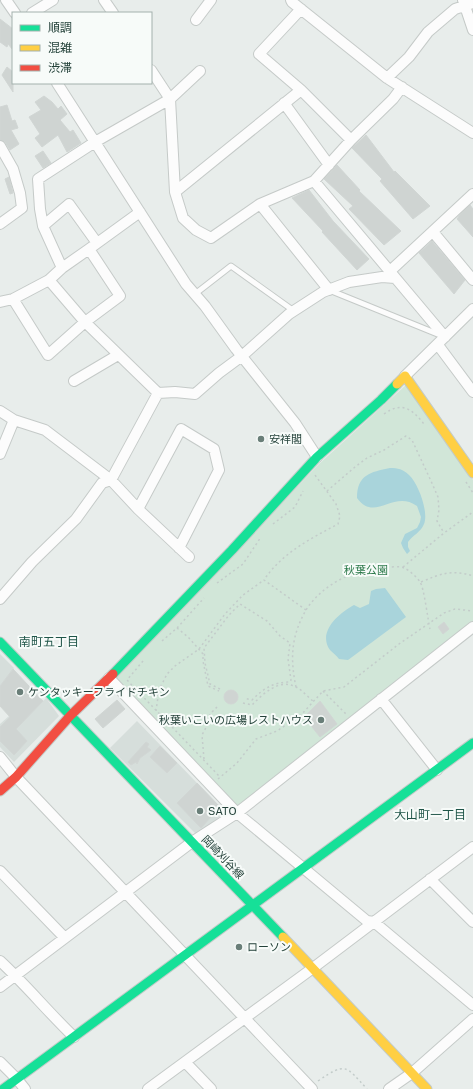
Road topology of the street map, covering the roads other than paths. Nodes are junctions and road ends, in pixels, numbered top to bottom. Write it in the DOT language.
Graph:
graph roads {
  1 [pos="6,0"];
  2 [pos="53,0"];
  3 [pos="104,0"];
  4 [pos="211,0"];
  5 [pos="293,1"];
  6 [pos="467,3"];
  7 [pos="301,9"];
  8 [pos="14,12"];
  9 [pos="34,12"];
  10 [pos="112,12"];
  11 [pos="196,20"];
  12 [pos="473,30"];
  13 [pos="200,71"];
  14 [pos="152,72"];
  15 [pos="387,78"];
  16 [pos="58,84"];
  17 [pos="402,87"];
  18 [pos="301,90"];
  19 [pos="170,99"];
  20 [pos="284,103"];
  21 [pos="473,133"];
  22 [pos="351,140"];
  23 [pos="95,142"];
  24 [pos="0,146"];
  25 [pos="329,165"];
  26 [pos="314,181"];
  27 [pos="175,192"];
  28 [pos="473,194"];
  29 [pos="260,204"];
  30 [pos="140,212"];
  31 [pos="0,224"];
  32 [pos="43,226"];
  33 [pos="433,232"];
  34 [pos="93,246"];
  35 [pos="62,268"];
  36 [pos="392,275"];
  37 [pos="49,280"];
  38 [pos="473,280"];
  39 [pos="329,290"];
  40 [pos="195,294"];
  41 [pos="13,299"];
  42 [pos="0,302"];
  43 [pos="473,310"];
  44 [pos="294,311"];
  45 [pos="85,322"];
  46 [pos="445,337"];
  47 [pos="438,345"];
  48 [pos="118,354"];
  49 [pos="242,356"];
  50 [pos="405,376"];
  51 [pos="74,381"];
  52 [pos="473,392"];
  53 [pos="158,394"];
  54 [pos="0,411"];
  55 [pos="14,420"];
  56 [pos="0,454"];
  57 [pos="317,457"];
  58 [pos="473,473"];
  59 [pos="112,480"];
  60 [pos="138,508"];
  61 [pos="179,548"];
  62 [pos="189,558"];
  63 [pos="0,599"];
  64 [pos="473,627"];
  65 [pos="0,642"];
  66 [pos="109,678"];
  67 [pos="381,700"];
  68 [pos="70,716"];
  69 [pos="473,743"];
  70 [pos="0,757"];
  71 [pos="437,770"];
  72 [pos="16,777"];
  73 [pos="0,791"];
  74 [pos="237,813"];
  75 [pos="192,842"];
  76 [pos="473,847"];
  77 [pos="303,868"];
  78 [pos="0,871"];
  79 [pos="430,879"];
  80 [pos="126,892"];
  81 [pos="252,905"];
  82 [pos="374,922"];
  83 [pos="473,922"];
  84 [pos="65,938"];
  85 [pos="184,955"];
  86 [pos="0,961"];
  87 [pos="313,968"];
  88 [pos="16,975"];
  89 [pos="0,987"];
  90 [pos="473,1005"];
  91 [pos="245,1018"];
  92 [pos="473,1019"];
  93 [pos="74,1037"];
  94 [pos="0,1062"];
  95 [pos="185,1062"];
  96 [pos="412,1073"];
  97 [pos="17,1078"];
  98 [pos="311,1088"];
  99 [pos="3,1089"];
  100 [pos="25,1089"];
  101 [pos="148,1089"];
  102 [pos="211,1089"];
  103 [pos="390,1089"];
  104 [pos="427,1089"];
  1 -- 8 [label="street"];
  2 -- 9 [label="street"];
  3 -- 10 [label="street"];
  4 -- 11 [label="street"];
  5 -- 7 [label="street"];
  6 -- 12 [label="street"];
  6 -- 15 [label="street"];
  7 -- 15 [label="street"];
  7 -- 18 [label="street"];
  13 -- 19 [label="street"];
  14 -- 19 [label="street"];
  15 -- 17 [label="street"];
  16 -- 23 [label="street"];
  17 -- 21 [label="street"];
  17 -- 22 [label="street"];
  18 -- 20 [label="street"];
  18 -- 22 [label="street"];
  19 -- 23 [label="street"];
  19 -- 27 [label="street"];
  20 -- 25 [label="street"];
  20 -- 27 [label="street"];
  22 -- 25 [label="street"];
  23 -- 30 [label="street"];
  23 -- 32 [label="street"];
  24 -- 31 [label="street"];
  25 -- 26 [label="street"];
  26 -- 29 [label="street"];
  26 -- 36 [label="street"];
  27 -- 29 [label="street"];
  28 -- 33 [label="street"];
  29 -- 39 [label="street"];
  30 -- 34 [label="street"];
  30 -- 40 [label="street"];
  32 -- 34 [label="street"];
  32 -- 35 [label="street"];
  33 -- 36 [label="street"];
  33 -- 38 [label="street"];
  34 -- 35 [label="street"];
  34 -- 45 [label="street"];
  35 -- 37 [label="street"];
  36 -- 39 [label="street"];
  36 -- 46 [label="street"];
  37 -- 41 [label="street"];
  37 -- 45 [label="street"];
  39 -- 44 [label="street"];
  39 -- 46 [label="lane"];
  40 -- 44 [label="lane"];
  40 -- 49 [label="street"];
  41 -- 42 [label="street"];
  41 -- 45 [label="street"];
  43 -- 46 [label="street"];
  44 -- 49 [label="street"];
  45 -- 48 [label="street"];
  46 -- 47 [label="street"];
  47 -- 50 [label="street"];
  47 -- 52 [label="street"];
  48 -- 51 [label="street"];
  48 -- 53 [label="street"];
  49 -- 53 [label="street"];
  49 -- 57 [label="street"];
  50 -- 57 [label="street"];
  50 -- 58 [label="street"];
  53 -- 59 [label="street"];
  54 -- 55 [label="street"];
  55 -- 56 [label="street"];
  55 -- 59 [label="street"];
  57 -- 66 [label="street"];
  59 -- 60 [label="street"];
  59 -- 63 [label="street"];
  60 -- 61 [label="street"];
  60 -- 61 [label="street"];
  61 -- 62 [label="street"];
  64 -- 67 [label="street"];
  65 -- 68 [label="street, 岡崎刈谷線"];
  66 -- 68 [label="street"];
  66 -- 74 [label="street"];
  67 -- 71 [label="street"];
  67 -- 74 [label="street"];
  68 -- 72 [label="street"];
  68 -- 75 [label="street, 岡崎刈谷線"];
  69 -- 71 [label="street"];
  70 -- 72 [label="street"];
  71 -- 77 [label="street"];
  72 -- 73 [label="street"];
  72 -- 80 [label="street"];
  74 -- 75 [label="street"];
  74 -- 77 [label="street"];
  75 -- 80 [label="street"];
  75 -- 81 [label="street, 岡崎刈谷線"];
  76 -- 79 [label="street"];
  77 -- 81 [label="street"];
  77 -- 82 [label="street"];
  78 -- 84 [label="street"];
  79 -- 82 [label="street"];
  79 -- 83 [label="street"];
  80 -- 84 [label="street"];
  80 -- 85 [label="street"];
  81 -- 85 [label="street"];
  81 -- 87 [label="street, 岡崎刈谷線"];
  82 -- 87 [label="street"];
  82 -- 90 [label="street"];
  84 -- 88 [label="street"];
  85 -- 91 [label="street"];
  85 -- 93 [label="street"];
  86 -- 88 [label="street"];
  87 -- 91 [label="street"];
  87 -- 96 [label="street, 岡崎刈谷線"];
  88 -- 89 [label="street"];
  88 -- 93 [label="street"];
  91 -- 95 [label="street"];
  91 -- 98 [label="street"];
  92 -- 96 [label="street"];
  93 -- 97 [label="street"];
  94 -- 97 [label="street"];
  95 -- 101 [label="street"];
  95 -- 102 [label="street"];
  96 -- 103 [label="street"];
  96 -- 104 [label="street, 岡崎刈谷線"];
  97 -- 99 [label="street"];
  97 -- 100 [label="street"];
}
